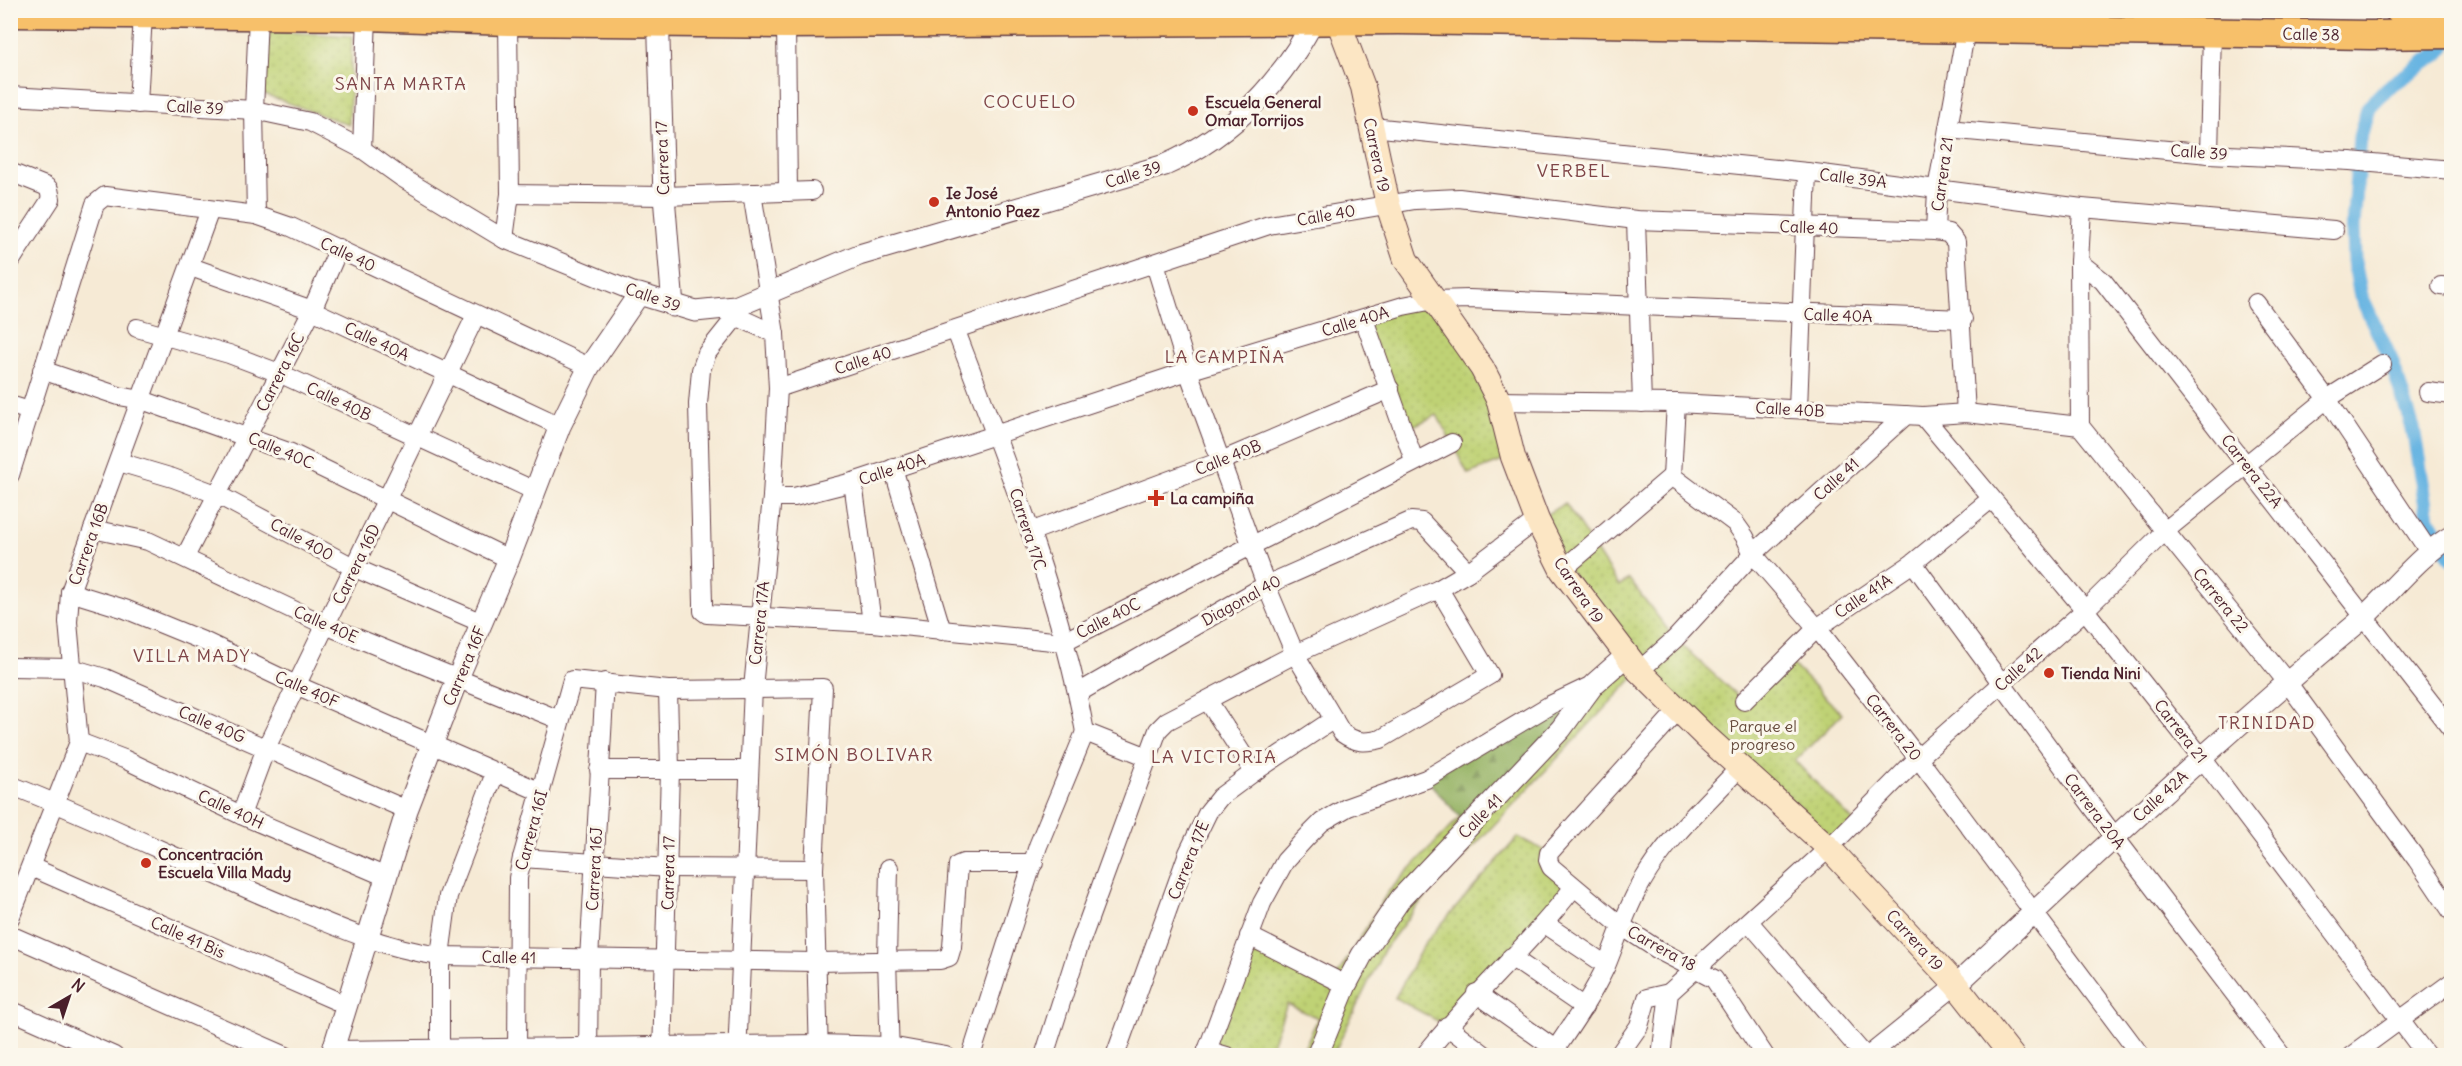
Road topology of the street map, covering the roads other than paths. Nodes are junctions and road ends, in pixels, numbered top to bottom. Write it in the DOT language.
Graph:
graph roads {
  1 [pos="2399,10"];
  2 [pos="10,13"];
  3 [pos="143,14"];
  4 [pos="258,15"];
  5 [pos="367,16"];
  6 [pos="1327,16"];
  7 [pos="658,17"];
  8 [pos="508,21"];
  9 [pos="2445,23"];
  10 [pos="786,24"];
  11 [pos="1966,29"];
  12 [pos="2212,31"];
  13 [pos="10,96"];
  14 [pos="138,104"];
  15 [pos="254,110"];
  16 [pos="1372,127"];
  17 [pos="1948,129"];
  18 [pos="362,149"];
  19 [pos="2209,154"];
  20 [pos="2451,170"];
  21 [pos="10,172"];
  22 [pos="1807,172"];
  23 [pos="1937,189"];
  24 [pos="812,191"];
  25 [pos="788,192"];
  26 [pos="752,193"];
  27 [pos="510,194"];
  28 [pos="664,196"];
  29 [pos="1388,205"];
  30 [pos="2082,208"];
  31 [pos="210,210"];
  32 [pos="256,215"];
  33 [pos="1636,220"];
  34 [pos="1806,227"];
  35 [pos="2334,230"];
  36 [pos="1935,231"];
  37 [pos="504,239"];
  38 [pos="339,248"];
  39 [pos="10,262"];
  40 [pos="2079,262"];
  41 [pos="1155,264"];
  42 [pos="191,267"];
  43 [pos="639,294"];
  44 [pos="768,294"];
  45 [pos="1434,300"];
  46 [pos="2256,303"];
  47 [pos="673,306"];
  48 [pos="1638,307"];
  49 [pos="312,310"];
  50 [pos="729,314"];
  51 [pos="1801,314"];
  52 [pos="476,315"];
  53 [pos="1364,319"];
  54 [pos="1963,319"];
  55 [pos="137,328"];
  56 [pos="956,331"];
  57 [pos="163,334"];
  58 [pos="774,334"];
  59 [pos="2382,364"];
  60 [pos="589,367"];
  61 [pos="42,369"];
  62 [pos="1188,371"];
  63 [pos="279,374"];
  64 [pos="447,374"];
  65 [pos="778,388"];
  66 [pos="1390,389"];
  67 [pos="2428,392"];
  68 [pos="2451,394"];
  69 [pos="2327,399"];
  70 [pos="142,400"];
  71 [pos="1499,401"];
  72 [pos="1642,403"];
  73 [pos="1676,403"];
  74 [pos="10,405"];
  75 [pos="1798,409"];
  76 [pos="30,411"];
  77 [pos="1966,414"];
  78 [pos="1914,415"];
  79 [pos="560,426"];
  80 [pos="2080,426"];
  81 [pos="995,435"];
  82 [pos="247,436"];
  83 [pos="417,438"];
  84 [pos="1452,444"];
  85 [pos="1221,460"];
  86 [pos="1414,460"];
  87 [pos="119,462"];
  88 [pos="2247,464"];
  89 [pos="893,468"];
  90 [pos="10,475"];
  91 [pos="1672,476"];
  92 [pos="853,482"];
  93 [pos="535,491"];
  94 [pos="216,494"];
  95 [pos="772,497"];
  96 [pos="387,499"];
  97 [pos="1991,499"];
  98 [pos="1537,520"];
  99 [pos="93,529"];
  100 [pos="2165,531"];
  101 [pos="1030,532"];
  102 [pos="1252,545"];
  103 [pos="2440,545"];
  104 [pos="1753,554"];
  105 [pos="185,557"];
  106 [pos="509,559"];
  107 [pos="1912,562"];
  108 [pos="355,568"];
  109 [pos="1562,570"];
  110 [pos="1468,572"];
  111 [pos="1266,585"];
  112 [pos="1439,589"];
  113 [pos="70,592"];
  114 [pos="2085,610"];
  115 [pos="2366,616"];
  116 [pos="760,617"];
  117 [pos="482,623"];
  118 [pos="872,623"];
  119 [pos="325,625"];
  120 [pos="1817,628"];
  121 [pos="942,631"];
  122 [pos="1063,642"];
  123 [pos="1294,654"];
  124 [pos="1632,664"];
  125 [pos="10,667"];
  126 [pos="71,668"];
  127 [pos="457,680"];
  128 [pos="605,682"];
  129 [pos="2287,682"];
  130 [pos="1594,684"];
  131 [pos="2001,684"];
  132 [pos="296,685"];
  133 [pos="753,688"];
  134 [pos="668,690"];
  135 [pos="1078,693"];
  136 [pos="1208,701"];
  137 [pos="1744,701"];
  138 [pos="1677,710"];
  139 [pos="1334,719"];
  140 [pos="560,720"];
  141 [pos="2451,730"];
  142 [pos="1085,732"];
  143 [pos="79,742"];
  144 [pos="432,744"];
  145 [pos="266,748"];
  146 [pos="1148,757"];
  147 [pos="1918,758"];
  148 [pos="2202,758"];
  149 [pos="1740,767"];
  150 [pos="599,770"];
  151 [pos="670,770"];
  152 [pos="748,770"];
  153 [pos="1254,772"];
  154 [pos="495,773"];
  155 [pos="10,784"];
  156 [pos="541,792"];
  157 [pos="57,803"];
  158 [pos="407,810"];
  159 [pos="241,815"];
  160 [pos="2114,836"];
  161 [pos="1829,848"];
  162 [pos="522,858"];
  163 [pos="594,862"];
  164 [pos="1034,863"];
  165 [pos="31,867"];
  166 [pos="668,868"];
  167 [pos="889,868"];
  168 [pos="745,869"];
  169 [pos="814,869"];
  170 [pos="384,876"];
  171 [pos="1574,888"];
  172 [pos="2034,912"];
  173 [pos="2451,912"];
  174 [pos="10,918"];
  175 [pos="1750,923"];
  176 [pos="1545,924"];
  177 [pos="1620,925"];
  178 [pos="10,935"];
  179 [pos="1249,936"];
  180 [pos="365,939"];
  181 [pos="440,956"];
  182 [pos="519,956"];
  183 [pos="1511,957"];
  184 [pos="666,958"];
  185 [pos="740,958"];
  186 [pos="590,959"];
  187 [pos="887,959"];
  188 [pos="815,962"];
  189 [pos="1606,965"];
  190 [pos="1697,968"];
  191 [pos="2451,982"];
  192 [pos="1346,985"];
  193 [pos="1956,985"];
  194 [pos="1476,993"];
  195 [pos="1670,993"];
  196 [pos="346,1005"];
  197 [pos="1584,1007"];
  198 [pos="10,1010"];
  199 [pos="2401,1020"];
  200 [pos="1447,1026"];
  201 [pos="738,1050"];
  202 [pos="819,1050"];
  203 [pos="517,1051"];
  204 [pos="588,1051"];
  205 [pos="663,1051"];
  206 [pos="890,1051"];
  207 [pos="440,1052"];
  208 [pos="1553,1052"];
  209 [pos="332,1053"];
  210 [pos="365,1053"];
  211 [pos="1206,1053"];
  212 [pos="114,1056"];
  213 [pos="286,1056"];
  214 [pos="946,1056"];
  215 [pos="971,1056"];
  216 [pos="1044,1056"];
  217 [pos="1115,1056"];
  218 [pos="1227,1056"];
  219 [pos="1317,1056"];
  220 [pos="1424,1056"];
  221 [pos="1486,1056"];
  222 [pos="1618,1056"];
  223 [pos="1661,1056"];
  224 [pos="1765,1056"];
  225 [pos="1866,1056"];
  226 [pos="2012,1056"];
  227 [pos="2141,1056"];
  228 [pos="2282,1056"];
  229 [pos="2351,1056"];
  230 [pos="2427,1056"];
  1 -- 9 [label="highway, Calle 38"];
  2 -- 3 [label="highway, Calle 38"];
  3 -- 4 [label="highway, Calle 38"];
  3 -- 14 [label="street"];
  4 -- 5 [label="highway, Calle 38"];
  4 -- 15 [label="street"];
  5 -- 8 [label="highway, Calle 38"];
  5 -- 18 [label="street"];
  6 -- 10 [label="highway, Calle 38"];
  6 -- 11 [label="highway, Calle 38"];
  6 -- 16 [label="main road, Carrera 19"];
  6 -- 44 [label="street, Calle 39"];
  7 -- 8 [label="highway, Calle 38"];
  7 -- 10 [label="highway, Calle 38"];
  7 -- 28 [label="street, Carrera 17"];
  8 -- 27 [label="street"];
  9 -- 12 [label="highway, Calle 38"];
  10 -- 25 [label="street"];
  11 -- 12 [label="highway, Calle 38"];
  11 -- 17 [label="street, Carrera 21"];
  12 -- 19 [label="street"];
  13 -- 14 [label="street, Calle 39"];
  14 -- 15 [label="street, Calle 39"];
  15 -- 18 [label="street, Calle 39"];
  15 -- 32 [label="street"];
  16 -- 22 [label="street, Calle 39A"];
  16 -- 29 [label="main road, Carrera 19"];
  17 -- 19 [label="street, Calle 39"];
  17 -- 23 [label="street, Carrera 21"];
  18 -- 37 [label="street, Calle 39"];
  19 -- 20 [label="street, Calle 39"];
  21 -- 39 [label="street"];
  22 -- 23 [label="street, Calle 39A"];
  22 -- 34 [label="street"];
  23 -- 30 [label="street, Calle 39A"];
  23 -- 36 [label="street, Carrera 21"];
  24 -- 25 [label="street"];
  25 -- 26 [label="street"];
  26 -- 28 [label="street"];
  26 -- 44 [label="street, Carrera 17A"];
  27 -- 28 [label="street"];
  27 -- 37 [label="street"];
  28 -- 47 [label="street, Carrera 17"];
  29 -- 33 [label="street, Calle 40"];
  29 -- 41 [label="street, Calle 40"];
  29 -- 45 [label="main road, Carrera 19"];
  30 -- 35 [label="street, Calle 39A"];
  30 -- 40 [label="street"];
  31 -- 32 [label="street, Calle 40"];
  31 -- 42 [label="street, Carrera 16B"];
  31 -- 61 [label="street, Calle 40"];
  32 -- 38 [label="street, Calle 40"];
  33 -- 34 [label="street, Calle 40"];
  33 -- 48 [label="street"];
  34 -- 36 [label="street, Calle 40"];
  34 -- 51 [label="street"];
  36 -- 54 [label="street, Carrera 21"];
  37 -- 43 [label="street, Calle 39"];
  38 -- 49 [label="street, Carrera 16C"];
  38 -- 52 [label="street, Calle 40"];
  40 -- 80 [label="street"];
  40 -- 88 [label="street, Carrera 22A"];
  41 -- 56 [label="street, Calle 40"];
  41 -- 62 [label="street"];
  42 -- 49 [label="street, Calle 40A"];
  42 -- 57 [label="street, Carrera 16B"];
  43 -- 47 [label="street, Calle 39"];
  43 -- 60 [label="street, Carrera 16F"];
  44 -- 50 [label="street, Calle 39"];
  44 -- 58 [label="street, Carrera 17A"];
  45 -- 48 [label="street, Calle 40A"];
  45 -- 53 [label="street, Calle 40A"];
  45 -- 71 [label="main road, Carrera 19"];
  46 -- 69 [label="street"];
  47 -- 50 [label="street, Calle 39"];
  48 -- 51 [label="street, Calle 40A"];
  48 -- 72 [label="street"];
  49 -- 63 [label="street, Carrera 16C"];
  49 -- 64 [label="street, Calle 40A"];
  50 -- 58 [label="street"];
  50 -- 116 [label="street, Calle 40C"];
  51 -- 54 [label="street, Calle 40A"];
  51 -- 75 [label="street"];
  52 -- 60 [label="street, Calle 40"];
  52 -- 64 [label="street, Carrera 16D"];
  53 -- 62 [label="street, Calle 40A"];
  53 -- 66 [label="street"];
  54 -- 77 [label="street, Carrera 21"];
  55 -- 57 [label="street, Calle 40B"];
  56 -- 65 [label="street, Calle 40"];
  56 -- 81 [label="street, Carrera 17C"];
  57 -- 63 [label="street, Calle 40B"];
  57 -- 70 [label="street, Carrera 16B"];
  58 -- 65 [label="street, Carrera 17A"];
  59 -- 69 [label="street, Calle 42"];
  60 -- 79 [label="street, Carrera 16F"];
  61 -- 70 [label="street, Calle 40C"];
  61 -- 76 [label="street"];
  62 -- 81 [label="street, Calle 40A"];
  62 -- 85 [label="street"];
  63 -- 82 [label="street, Carrera 16C"];
  63 -- 83 [label="street, Calle 40B"];
  64 -- 79 [label="street, Calle 40A"];
  64 -- 83 [label="street, Carrera 16D"];
  65 -- 95 [label="street, Carrera 17A"];
  66 -- 85 [label="street, Calle 40B"];
  66 -- 86 [label="street"];
  67 -- 68 [label="street"];
  69 -- 88 [label="street, Calle 42"];
  69 -- 103 [label="street"];
  70 -- 82 [label="street, Calle 40C"];
  70 -- 87 [label="street, Carrera 16B"];
  71 -- 72 [label="street, Calle 40B"];
  71 -- 98 [label="main road, Carrera 19"];
  72 -- 73 [label="street, Calle 40B"];
  73 -- 75 [label="street, Calle 40B"];
  73 -- 91 [label="street"];
  74 -- 76 [label="street"];
  75 -- 78 [label="street, Calle 40B"];
  76 -- 90 [label="street"];
  77 -- 78 [label="street, Calle 40B"];
  77 -- 80 [label="street, Calle 40B"];
  78 -- 97 [label="street, Carrera 21"];
  78 -- 104 [label="street, Calle 41"];
  79 -- 93 [label="street, Carrera 16F"];
  80 -- 100 [label="street, Carrera 22"];
  81 -- 89 [label="street, Calle 40A"];
  81 -- 101 [label="street, Carrera 17C"];
  82 -- 94 [label="street, Carrera 16C"];
  82 -- 96 [label="street, Calle 40C"];
  83 -- 93 [label="street, Calle 40B"];
  83 -- 96 [label="street, Carrera 16D"];
  84 -- 86 [label="street, Calle 40C"];
  85 -- 101 [label="street, Calle 40B"];
  85 -- 102 [label="street"];
  86 -- 102 [label="street, Calle 40C"];
  87 -- 94 [label="street, Calle 400"];
  87 -- 99 [label="street, Carrera 16B"];
  88 -- 100 [label="street, Calle 42"];
  88 -- 115 [label="street, Carrera 22A"];
  89 -- 92 [label="street, Calle 40A"];
  89 -- 121 [label="street"];
  91 -- 104 [label="street, Carrera 20"];
  91 -- 109 [label="street"];
  92 -- 95 [label="street, Calle 40A"];
  92 -- 118 [label="street"];
  93 -- 106 [label="street, Carrera 16F"];
  94 -- 105 [label="street, Carrera 16C"];
  94 -- 108 [label="street, Calle 400"];
  95 -- 116 [label="street, Carrera 17A"];
  96 -- 106 [label="street, Calle 40C"];
  96 -- 108 [label="street, Carrera 16D"];
  97 -- 107 [label="street, Calle 41A"];
  97 -- 114 [label="street, Carrera 21"];
  98 -- 109 [label="main road, Carrera 19"];
  98 -- 110 [label="street"];
  99 -- 105 [label="street, Calle 40E"];
  99 -- 113 [label="street, Carrera 16B"];
  100 -- 114 [label="street, Calle 42"];
  100 -- 129 [label="street, Carrera 22"];
  101 -- 122 [label="street, Carrera 17C"];
  102 -- 111 [label="street"];
  102 -- 122 [label="street, Calle 40C"];
  103 -- 115 [label="street, Calle 42A"];
  104 -- 120 [label="street, Carrera 20"];
  104 -- 124 [label="street, Calle 41"];
  105 -- 119 [label="street, Calle 40E"];
  106 -- 117 [label="street, Carrera 16F"];
  107 -- 120 [label="street, Calle 41A"];
  107 -- 131 [label="street, Carrera 20A"];
  108 -- 117 [label="street, Calle 400"];
  108 -- 119 [label="street, Carrera 16D"];
  109 -- 124 [label="main road, Carrera 19"];
  110 -- 111 [label="street, Diagonal 40"];
  110 -- 112 [label="street"];
  111 -- 123 [label="street"];
  111 -- 135 [label="street, Diagonal 40"];
  112 -- 123 [label="street"];
  112 -- 139 [label="street"];
  113 -- 126 [label="street, Carrera 16B"];
  113 -- 132 [label="street, Calle 40F"];
  114 -- 131 [label="street, Calle 42"];
  114 -- 148 [label="street, Carrera 21"];
  115 -- 129 [label="street, Calle 42A"];
  115 -- 141 [label="street, Carrera 22A"];
  116 -- 118 [label="street, Calle 40C"];
  116 -- 133 [label="street, Carrera 17A"];
  117 -- 127 [label="street, Carrera 16F"];
  118 -- 121 [label="street, Calle 40C"];
  119 -- 127 [label="street, Calle 40E"];
  119 -- 132 [label="street, Carrera 16D"];
  120 -- 137 [label="street, Calle 41A"];
  120 -- 147 [label="street, Carrera 20"];
  121 -- 122 [label="street, Calle 40C"];
  122 -- 135 [label="street, Carrera 17C"];
  123 -- 136 [label="street"];
  123 -- 139 [label="street"];
  124 -- 130 [label="street, Calle 41"];
  124 -- 138 [label="main road, Carrera 19"];
  125 -- 126 [label="street, Calle 40G"];
  126 -- 143 [label="street, Carrera 16B"];
  126 -- 145 [label="street, Calle 40G"];
  127 -- 140 [label="street, Calle 40E"];
  127 -- 144 [label="street, Carrera 16F"];
  128 -- 134 [label="street"];
  128 -- 140 [label="street, Carrera 16I"];
  128 -- 150 [label="street, Carrera 16J"];
  129 -- 148 [label="street, Calle 42A"];
  129 -- 173 [label="street, Carrera 22"];
  130 -- 179 [label="street"];
  130 -- 192 [label="street, Calle 41"];
  131 -- 147 [label="street, Calle 42"];
  131 -- 160 [label="street, Carrera 20A"];
  132 -- 144 [label="street, Calle 40F"];
  132 -- 145 [label="street, Carrera 16D"];
  133 -- 134 [label="street"];
  133 -- 152 [label="street, Carrera 17A"];
  133 -- 169 [label="street"];
  134 -- 151 [label="street, Carrera 17"];
  135 -- 142 [label="street, Carrera 17C"];
  136 -- 146 [label="street"];
  136 -- 153 [label="street"];
  138 -- 149 [label="main road, Carrera 19"];
  138 -- 171 [label="street, Carrera 18"];
  139 -- 153 [label="street, Carrera 17E"];
  140 -- 156 [label="street, Carrera 16I"];
  142 -- 146 [label="street"];
  142 -- 164 [label="street"];
  143 -- 157 [label="street, Carrera 16B"];
  143 -- 159 [label="street, Calle 40H"];
  144 -- 154 [label="street, Calle 40F"];
  144 -- 158 [label="street, Carrera 16F"];
  145 -- 158 [label="street, Calle 40G"];
  145 -- 159 [label="street, Carrera 16D"];
  146 -- 216 [label="street"];
  147 -- 161 [label="street, Calle 42"];
  147 -- 172 [label="street, Carrera 20"];
  148 -- 160 [label="street, Calle 42A"];
  148 -- 199 [label="street, Carrera 21"];
  149 -- 161 [label="main road, Carrera 19"];
  149 -- 177 [label="street"];
  150 -- 151 [label="street"];
  150 -- 163 [label="street, Carrera 16J"];
  151 -- 152 [label="street"];
  151 -- 166 [label="street, Carrera 17"];
  152 -- 168 [label="street, Carrera 17A"];
  153 -- 217 [label="street, Carrera 17E"];
  154 -- 156 [label="street, Calle 40F"];
  154 -- 181 [label="street"];
  155 -- 157 [label="street, Calle 41"];
  156 -- 162 [label="street, Carrera 16I"];
  157 -- 165 [label="street, Carrera 16B"];
  157 -- 180 [label="street, Calle 41"];
  158 -- 170 [label="street, Carrera 16F"];
  159 -- 170 [label="street, Calle 40H"];
  160 -- 172 [label="street, Calle 42A"];
  160 -- 228 [label="street, Carrera 20A"];
  161 -- 175 [label="street, Calle 42"];
  161 -- 193 [label="main road, Carrera 19"];
  162 -- 163 [label="street"];
  162 -- 182 [label="street, Carrera 16I"];
  163 -- 166 [label="street"];
  163 -- 186 [label="street, Carrera 16J"];
  164 -- 187 [label="street, Calle 41"];
  164 -- 215 [label="street"];
  165 -- 174 [label="street, Carrera 16B"];
  165 -- 196 [label="street, Calle 41 Bis"];
  166 -- 168 [label="street"];
  166 -- 184 [label="street, Carrera 17"];
  167 -- 187 [label="street"];
  168 -- 169 [label="street"];
  168 -- 185 [label="street, Carrera 17A"];
  169 -- 188 [label="street"];
  170 -- 180 [label="street, Carrera 16F"];
  171 -- 176 [label="street"];
  171 -- 177 [label="street, Carrera 18"];
  172 -- 193 [label="street, Calle 42A"];
  172 -- 227 [label="street, Carrera 20"];
  175 -- 190 [label="street, Calle 42"];
  175 -- 225 [label="street"];
  176 -- 183 [label="street"];
  176 -- 189 [label="street"];
  177 -- 189 [label="street"];
  177 -- 190 [label="street, Carrera 18"];
  178 -- 213 [label="street"];
  179 -- 192 [label="street"];
  179 -- 211 [label="street"];
  180 -- 181 [label="street, Calle 41"];
  180 -- 196 [label="street, Carrera 16F"];
  181 -- 182 [label="street, Calle 41"];
  181 -- 207 [label="street"];
  182 -- 186 [label="street, Calle 41"];
  182 -- 203 [label="street, Carrera 16I"];
  183 -- 194 [label="street"];
  183 -- 197 [label="street"];
  184 -- 185 [label="street, Calle 41"];
  184 -- 186 [label="street, Calle 41"];
  184 -- 205 [label="street, Carrera 17"];
  185 -- 188 [label="street, Calle 41"];
  185 -- 201 [label="street, Carrera 17A"];
  186 -- 204 [label="street, Carrera 16J"];
  187 -- 188 [label="street, Calle 41"];
  187 -- 206 [label="street"];
  188 -- 202 [label="street"];
  189 -- 197 [label="street"];
  190 -- 195 [label="street, Calle 42"];
  190 -- 224 [label="street, Carrera 18"];
  191 -- 199 [label="street"];
  192 -- 219 [label="street, Calle 41"];
  193 -- 225 [label="street, Calle 42A"];
  193 -- 226 [label="main road, Carrera 19"];
  194 -- 200 [label="street"];
  194 -- 208 [label="street"];
  195 -- 222 [label="street, Calle 42"];
  195 -- 223 [label="street"];
  196 -- 209 [label="street, Carrera 16F"];
  197 -- 208 [label="street"];
  198 -- 212 [label="street"];
  199 -- 229 [label="street"];
  199 -- 230 [label="street, Carrera 21"];
  200 -- 220 [label="street"];
  200 -- 221 [label="street"];
  201 -- 202 [label="street"];
  201 -- 205 [label="street"];
  202 -- 206 [label="street"];
  203 -- 204 [label="street"];
  203 -- 207 [label="street"];
  204 -- 205 [label="street"];
  206 -- 214 [label="street"];
  207 -- 210 [label="street"];
  209 -- 210 [label="street"];
  211 -- 218 [label="street"];
}
